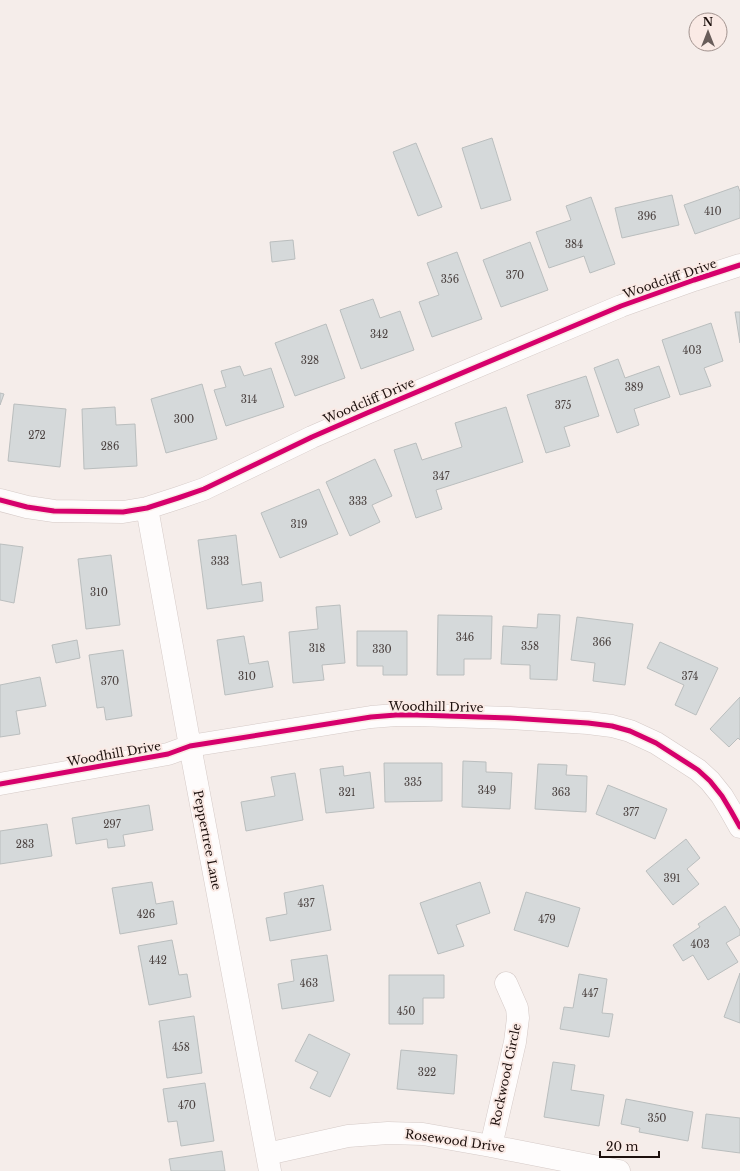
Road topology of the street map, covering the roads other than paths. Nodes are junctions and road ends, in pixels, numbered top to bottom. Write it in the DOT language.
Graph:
graph roads {
  1 [pos="740,265"];
  2 [pos="0,500"];
  3 [pos="147,508"];
  4 [pos="190,746"];
  5 [pos="0,784"];
  6 [pos="740,828"];
  7 [pos="506,983"];
  8 [pos="491,1146"];
  9 [pos="268,1163"];
  10 [pos="619,1171"];
  1 -- 3 [label="street, Woodcliff Drive"];
  2 -- 3 [label="street, Woodcliff Drive"];
  3 -- 4 [label="street, Peppertree Lane"];
  4 -- 5 [label="street, Woodhill Drive"];
  4 -- 6 [label="street, Woodhill Drive"];
  4 -- 9 [label="street, Peppertree Lane"];
  7 -- 8 [label="street, Rockwood Circle"];
  8 -- 9 [label="street, Rosewood Drive"];
  8 -- 10 [label="street, Rosewood Drive"];
}
